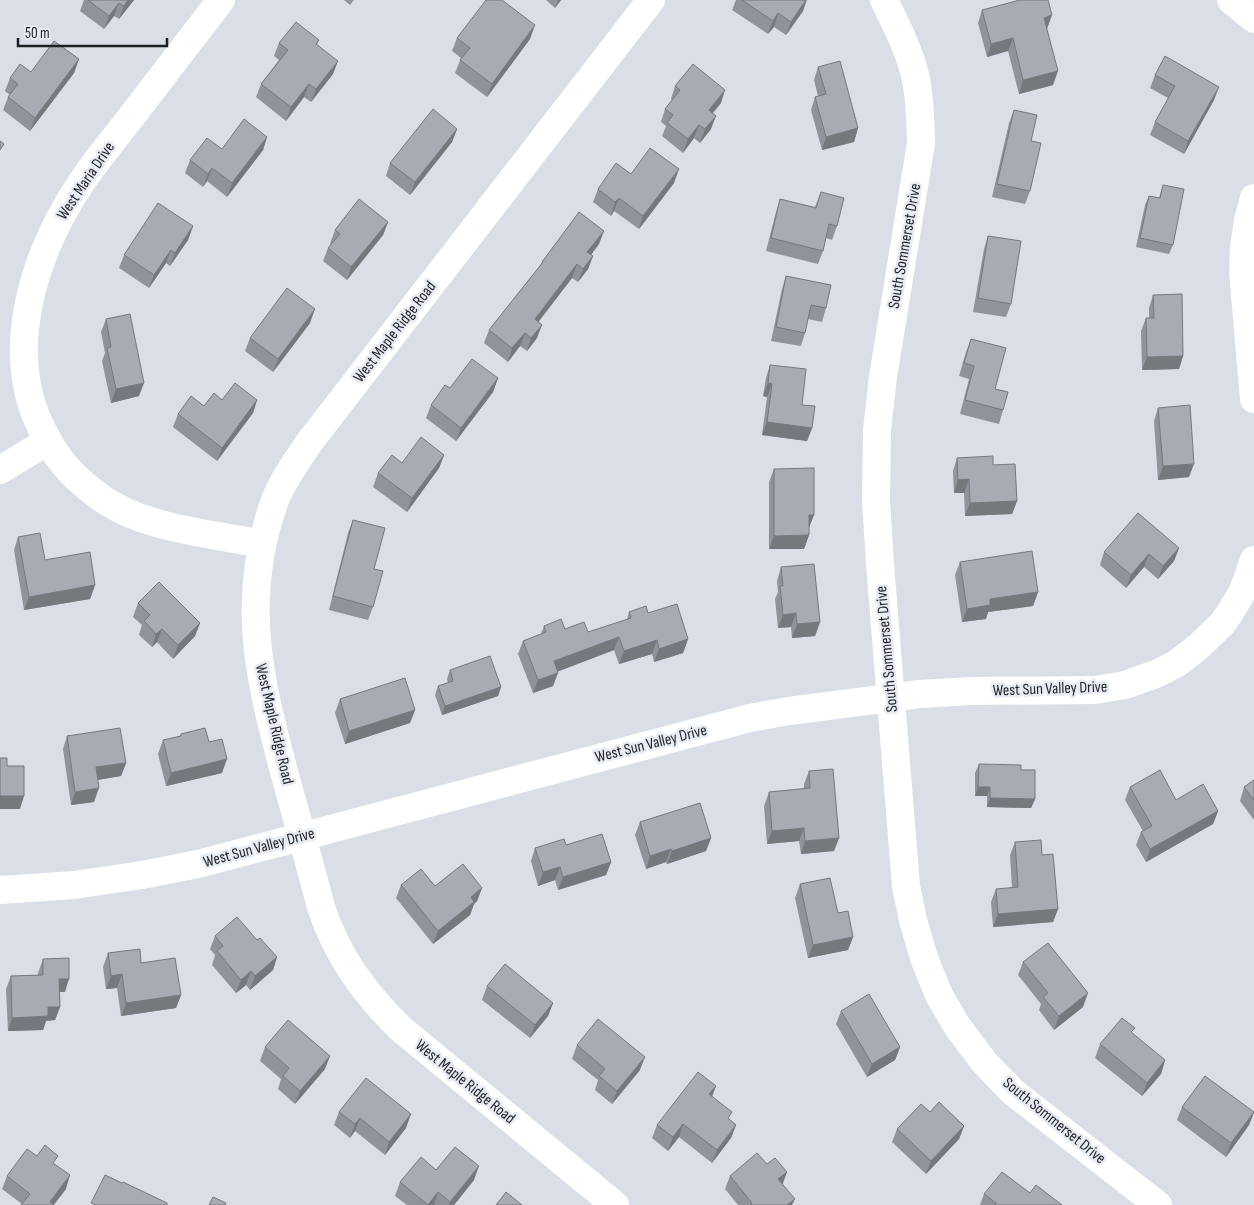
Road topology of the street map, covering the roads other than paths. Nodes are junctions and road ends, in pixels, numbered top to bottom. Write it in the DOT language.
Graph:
graph roads {
  1 [pos="221,0"];
  2 [pos="651,0"];
  3 [pos="884,0"];
  4 [pos="1231,0"];
  5 [pos="1254,19"];
  6 [pos="1254,198"];
  7 [pos="1254,399"];
  8 [pos="48,441"];
  9 [pos="0,470"];
  10 [pos="262,544"];
  11 [pos="1254,560"];
  12 [pos="891,697"];
  13 [pos="302,837"];
  14 [pos="0,890"];
  15 [pos="615,1205"];
  16 [pos="1158,1205"];
  1 -- 8 [label="street, West Maria Drive"];
  2 -- 10 [label="street, West Maple Ridge Road"];
  3 -- 12 [label="street, South Sommerset Drive"];
  4 -- 5 [label="street"];
  6 -- 7 [label="street"];
  8 -- 9 [label="street"];
  8 -- 10 [label="street, West Maria Drive"];
  10 -- 13 [label="street, West Maple Ridge Road"];
  11 -- 12 [label="street, West Sun Valley Drive"];
  12 -- 13 [label="street, West Sun Valley Drive"];
  12 -- 16 [label="street, South Sommerset Drive"];
  13 -- 14 [label="street, West Sun Valley Drive"];
  13 -- 15 [label="street, West Maple Ridge Road"];
}
